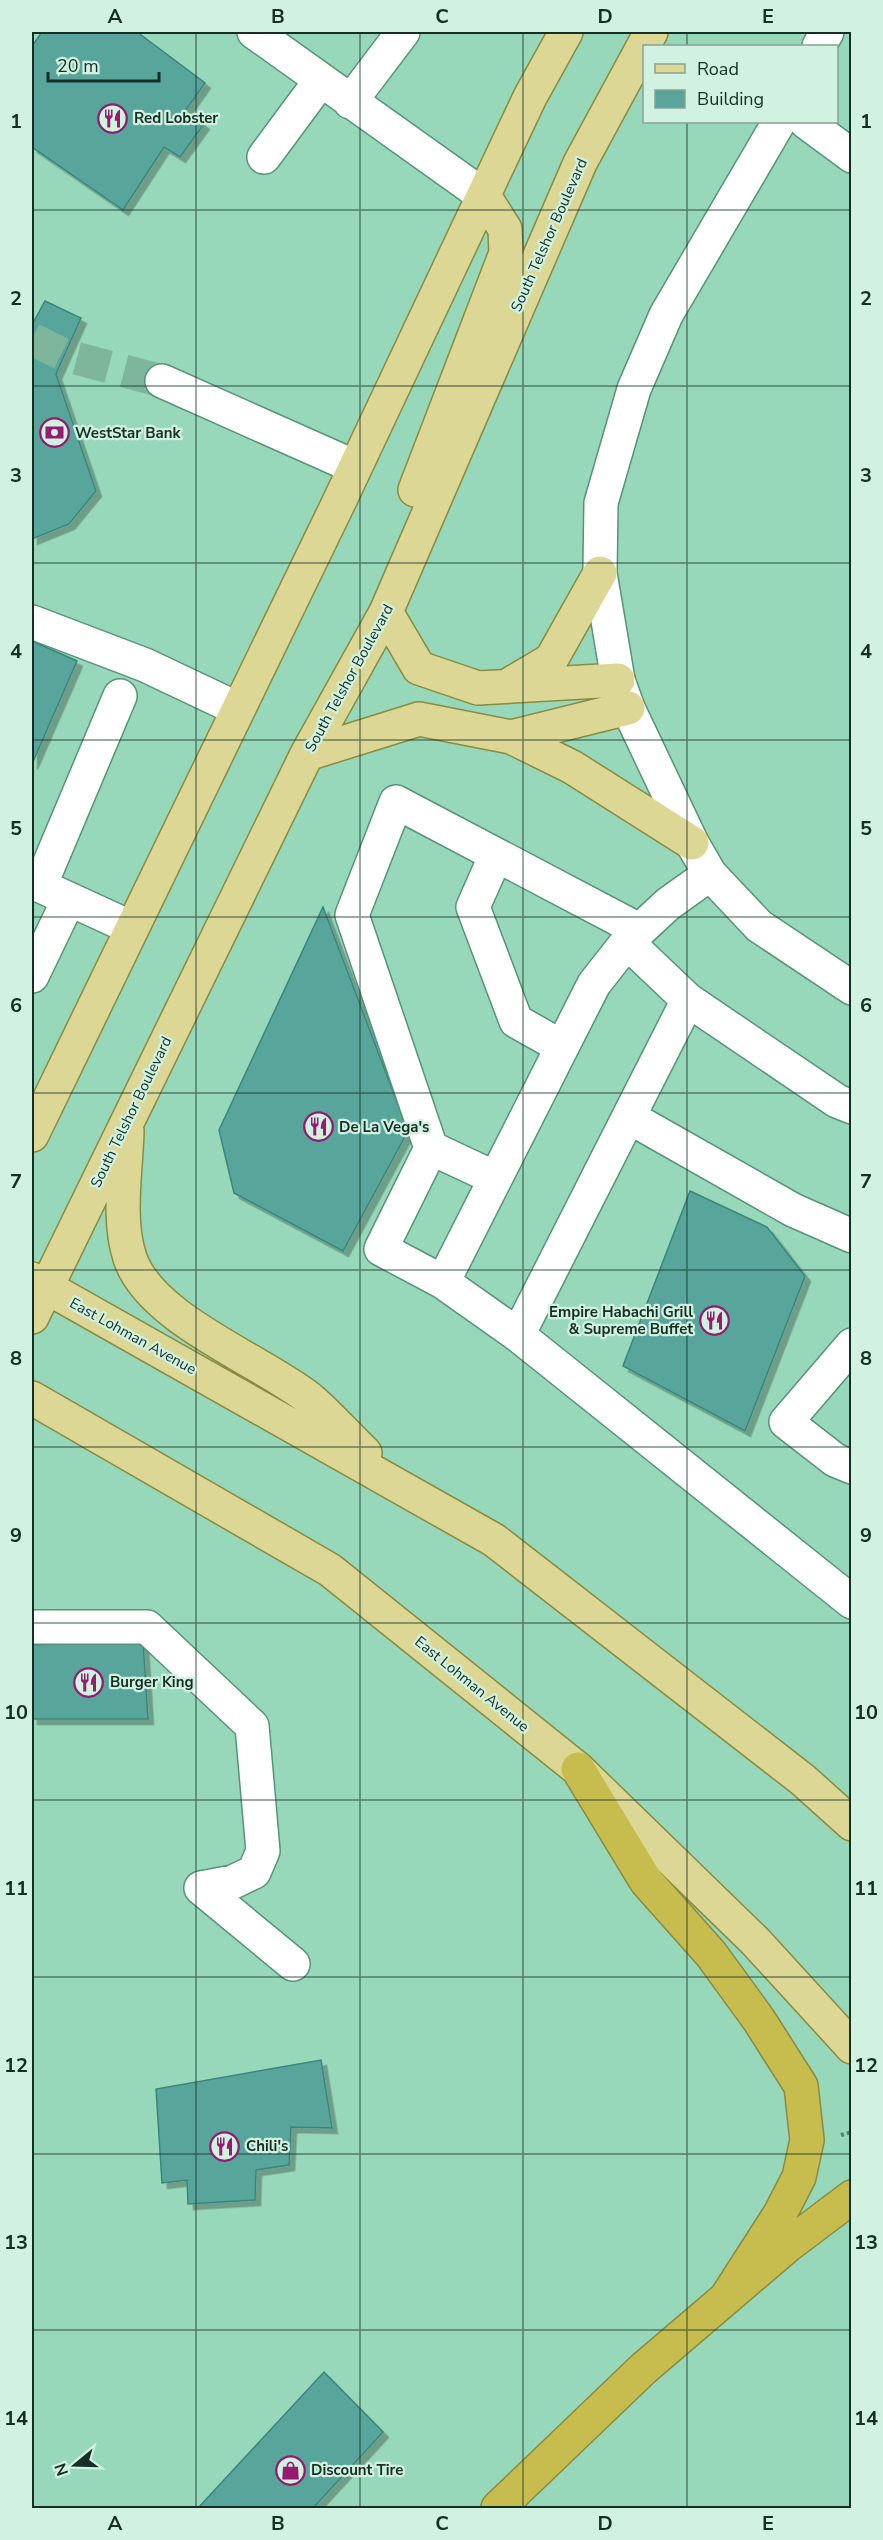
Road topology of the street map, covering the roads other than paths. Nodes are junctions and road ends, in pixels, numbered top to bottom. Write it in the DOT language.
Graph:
graph roads {
  1 [pos="254,32"];
  2 [pos="403,32"];
  3 [pos="566,32"];
  4 [pos="643,47"];
  5 [pos="321,80"];
  6 [pos="350,102"];
  7 [pos="778,123"];
  8 [pos="807,123"];
  9 [pos="852,156"];
  10 [pos="264,157"];
  11 [pos="483,196"];
  12 [pos="162,381"];
  13 [pos="353,466"];
  14 [pos="416,542"];
  15 [pos="600,573"];
  16 [pos="386,612"];
  17 [pos="32,622"];
  18 [pos="507,687"];
  19 [pos="623,694"];
  20 [pos="120,696"];
  21 [pos="238,709"];
  22 [pos="511,737"];
  23 [pos="307,754"];
  24 [pos="692,843"];
  25 [pos="496,855"];
  26 [pos="710,874"];
  27 [pos="47,889"];
  28 [pos="132,928"];
  29 [pos="633,936"];
  30 [pos="32,976"];
  31 [pos="852,988"];
  32 [pos="688,1000"];
  33 [pos="562,1047"];
  34 [pos="852,1107"];
  35 [pos="629,1117"];
  36 [pos="127,1121"];
  37 [pos="32,1135"];
  38 [pos="431,1148"];
  39 [pos="495,1179"];
  40 [pos="852,1236"];
  41 [pos="443,1282"];
  42 [pos="39,1283"];
  43 [pos="32,1317"];
  44 [pos="518,1335"];
  45 [pos="852,1345"];
  46 [pos="32,1398"];
  47 [pos="852,1467"];
  48 [pos="399,1486"];
  49 [pos="852,1602"];
  50 [pos="32,1627"];
  51 [pos="578,1769"];
  52 [pos="852,1824"];
  53 [pos="293,1964"];
  54 [pos="852,2047"];
  55 [pos="852,2197"];
  56 [pos="726,2298"];
  57 [pos="498,2508"];
  1 -- 5 [label="street"];
  2 -- 6 [label="street"];
  3 -- 11 [label="main road"];
  4 -- 14 [label="main road, South Telshor Boulevard"];
  5 -- 6 [label="street"];
  5 -- 10 [label="street"];
  6 -- 11 [label="street"];
  7 -- 15 [label="street"];
  8 -- 9 [label="street"];
  11 -- 13 [label="main road"];
  11 -- 14 [label="main road"];
  12 -- 13 [label="street"];
  13 -- 21 [label="main road"];
  14 -- 16 [label="main road, South Telshor Boulevard"];
  15 -- 18 [label="main road"];
  15 -- 19 [label="street"];
  16 -- 18 [label="main road"];
  16 -- 23 [label="main road, South Telshor Boulevard"];
  17 -- 21 [label="street"];
  18 -- 19 [label="main road"];
  19 -- 22 [label="main road"];
  19 -- 24 [label="street"];
  20 -- 27 [label="street"];
  21 -- 28 [label="main road"];
  22 -- 23 [label="main road"];
  22 -- 24 [label="main road"];
  23 -- 36 [label="main road, South Telshor Boulevard"];
  24 -- 26 [label="street"];
  25 -- 29 [label="street"];
  25 -- 33 [label="street"];
  25 -- 38 [label="street"];
  26 -- 29 [label="street"];
  26 -- 31 [label="street"];
  27 -- 28 [label="street"];
  27 -- 30 [label="street"];
  28 -- 37 [label="main road"];
  29 -- 32 [label="street"];
  29 -- 33 [label="street"];
  32 -- 34 [label="street"];
  32 -- 35 [label="street"];
  33 -- 39 [label="street"];
  35 -- 40 [label="street"];
  35 -- 44 [label="street"];
  36 -- 42 [label="main road, South Telshor Boulevard"];
  36 -- 48 [label="main road"];
  38 -- 39 [label="street"];
  38 -- 41 [label="street"];
  39 -- 41 [label="street"];
  41 -- 44 [label="street"];
  42 -- 43 [label="main road, South Telshor Boulevard"];
  42 -- 48 [label="main road, East Lohman Avenue"];
  44 -- 49 [label="street"];
  45 -- 47 [label="street"];
  46 -- 51 [label="main road, East Lohman Avenue"];
  48 -- 52 [label="main road, East Lohman Avenue"];
  50 -- 53 [label="street"];
  51 -- 54 [label="main road, East Lohman Avenue"];
  51 -- 56 [label="highway"];
  55 -- 56 [label="highway"];
  56 -- 57 [label="highway"];
}
